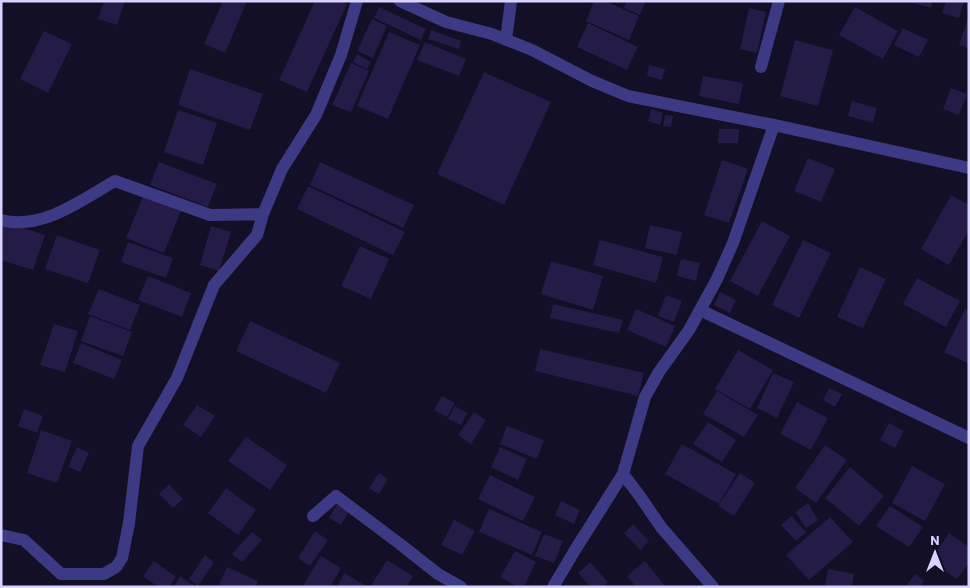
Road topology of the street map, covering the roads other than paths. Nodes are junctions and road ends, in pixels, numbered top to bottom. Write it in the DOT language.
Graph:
graph roads {
  1 [pos="357,1"];
  2 [pos="400,1"];
  3 [pos="511,1"];
  4 [pos="779,1"];
  5 [pos="506,40"];
  6 [pos="760,66"];
  7 [pos="774,124"];
  8 [pos="969,168"];
  9 [pos="263,214"];
  10 [pos="1,220"];
  11 [pos="700,310"];
  12 [pos="969,438"];
  13 [pos="623,474"];
  14 [pos="313,516"];
  15 [pos="1,535"];
  16 [pos="461,587"];
  17 [pos="553,587"];
  18 [pos="713,587"];
  1 -- 9 [label="street"];
  2 -- 5 [label="street"];
  3 -- 5 [label="street"];
  4 -- 6 [label="street"];
  5 -- 7 [label="street"];
  7 -- 8 [label="street"];
  7 -- 11 [label="street"];
  9 -- 10 [label="street"];
  9 -- 15 [label="street"];
  11 -- 12 [label="street"];
  11 -- 13 [label="street"];
  13 -- 17 [label="street"];
  13 -- 18 [label="street"];
  14 -- 16 [label="street"];
}
